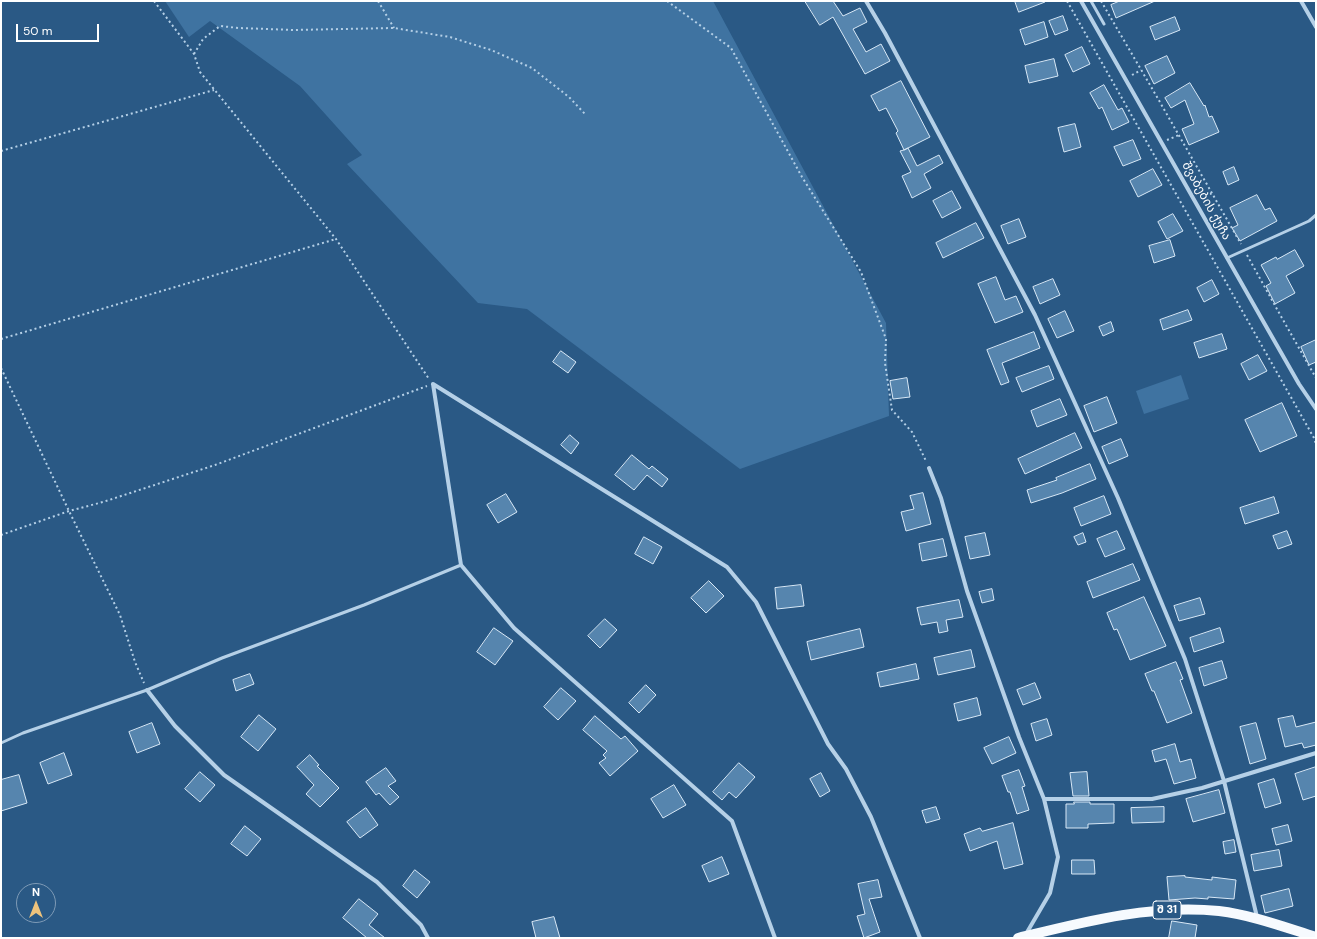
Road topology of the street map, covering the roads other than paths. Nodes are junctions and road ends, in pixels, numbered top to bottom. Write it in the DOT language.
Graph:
graph roads {
  1 [pos="866,1"];
  2 [pos="1081,1"];
  3 [pos="1091,1"];
  4 [pos="1301,1"];
  5 [pos="1104,24"];
  6 [pos="1316,27"];
  7 [pos="1316,215"];
  8 [pos="1227,258"];
  9 [pos="1316,409"];
  10 [pos="929,468"];
  11 [pos="461,565"];
  12 [pos="147,690"];
  13 [pos="1,743"];
  14 [pos="1316,753"];
  15 [pos="1224,782"];
  16 [pos="1044,799"];
  17 [pos="1258,919"];
  18 [pos="1021,937"];
  19 [pos="1316,937"];
  20 [pos="428,938"];
  21 [pos="774,938"];
  22 [pos="920,938"];
  1 -- 15 [label="street"];
  2 -- 8 [label="street, შვაბების ქუჩა"];
  3 -- 5 [label="lane"];
  4 -- 6 [label="street"];
  7 -- 8 [label="lane"];
  8 -- 9 [label="street, შვაბების ქუჩა"];
  10 -- 16 [label="street"];
  11 -- 12 [label="lane"];
  11 -- 21 [label="street"];
  11 -- 22 [label="street"];
  12 -- 13 [label="lane"];
  12 -- 20 [label="street"];
  14 -- 15 [label="street"];
  15 -- 16 [label="street"];
  15 -- 17 [label="street"];
  16 -- 18 [label="street"];
  17 -- 18 [label="main road, შ 31"];
  17 -- 19 [label="main road, შ 31"];
}
